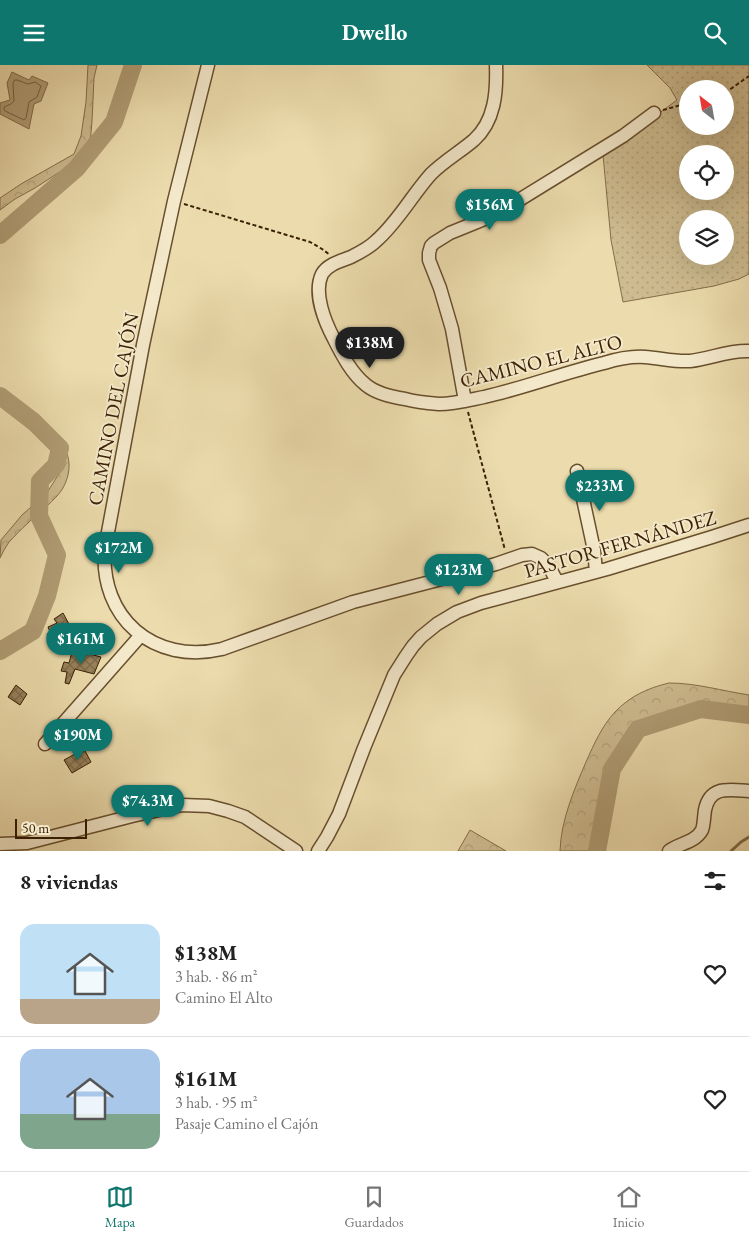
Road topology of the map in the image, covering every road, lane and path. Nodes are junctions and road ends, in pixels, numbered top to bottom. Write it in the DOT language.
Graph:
graph roads {
  1 [pos="208,65"];
  2 [pos="496,65"];
  3 [pos="749,76"];
  4 [pos="734,87"];
  5 [pos="679,106"];
  6 [pos="654,113"];
  7 [pos="174,201"];
  8 [pos="336,263"];
  9 [pos="749,351"];
  10 [pos="465,401"];
  11 [pos="577,471"];
  12 [pos="749,525"];
  13 [pos="508,559"];
  14 [pos="596,573"];
  15 [pos="557,582"];
  16 [pos="141,635"];
  17 [pos="45,744"];
  18 [pos="749,791"];
  19 [pos="0,844"];
  20 [pos="296,851"];
  21 [pos="318,851"];
  22 [pos="669,851"];
  1 -- 7 [label="street, CAMINO DEL CAJÓN"];
  2 -- 8 [label="street, CAMINO EL ALTO"];
  3 -- 4 [label="path"];
  5 -- 6 [label="path"];
  6 -- 10 [label="street"];
  7 -- 8 [label="path"];
  7 -- 16 [label="street, CAMINO DEL CAJÓN"];
  8 -- 10 [label="street, CAMINO EL ALTO"];
  9 -- 10 [label="street, CAMINO EL ALTO"];
  10 -- 13 [label="path"];
  11 -- 14 [label="street"];
  12 -- 14 [label="street, PASTOR FERNÁNDEZ"];
  13 -- 15 [label="street, CAMINO DEL CAJÓN"];
  13 -- 16 [label="street, CAMINO DEL CAJÓN"];
  14 -- 15 [label="street, PASTOR FERNÁNDEZ"];
  15 -- 21 [label="street, PASTOR FERNÁNDEZ"];
  16 -- 17 [label="street"];
  18 -- 22 [label="street"];
  19 -- 20 [label="street"];
}
